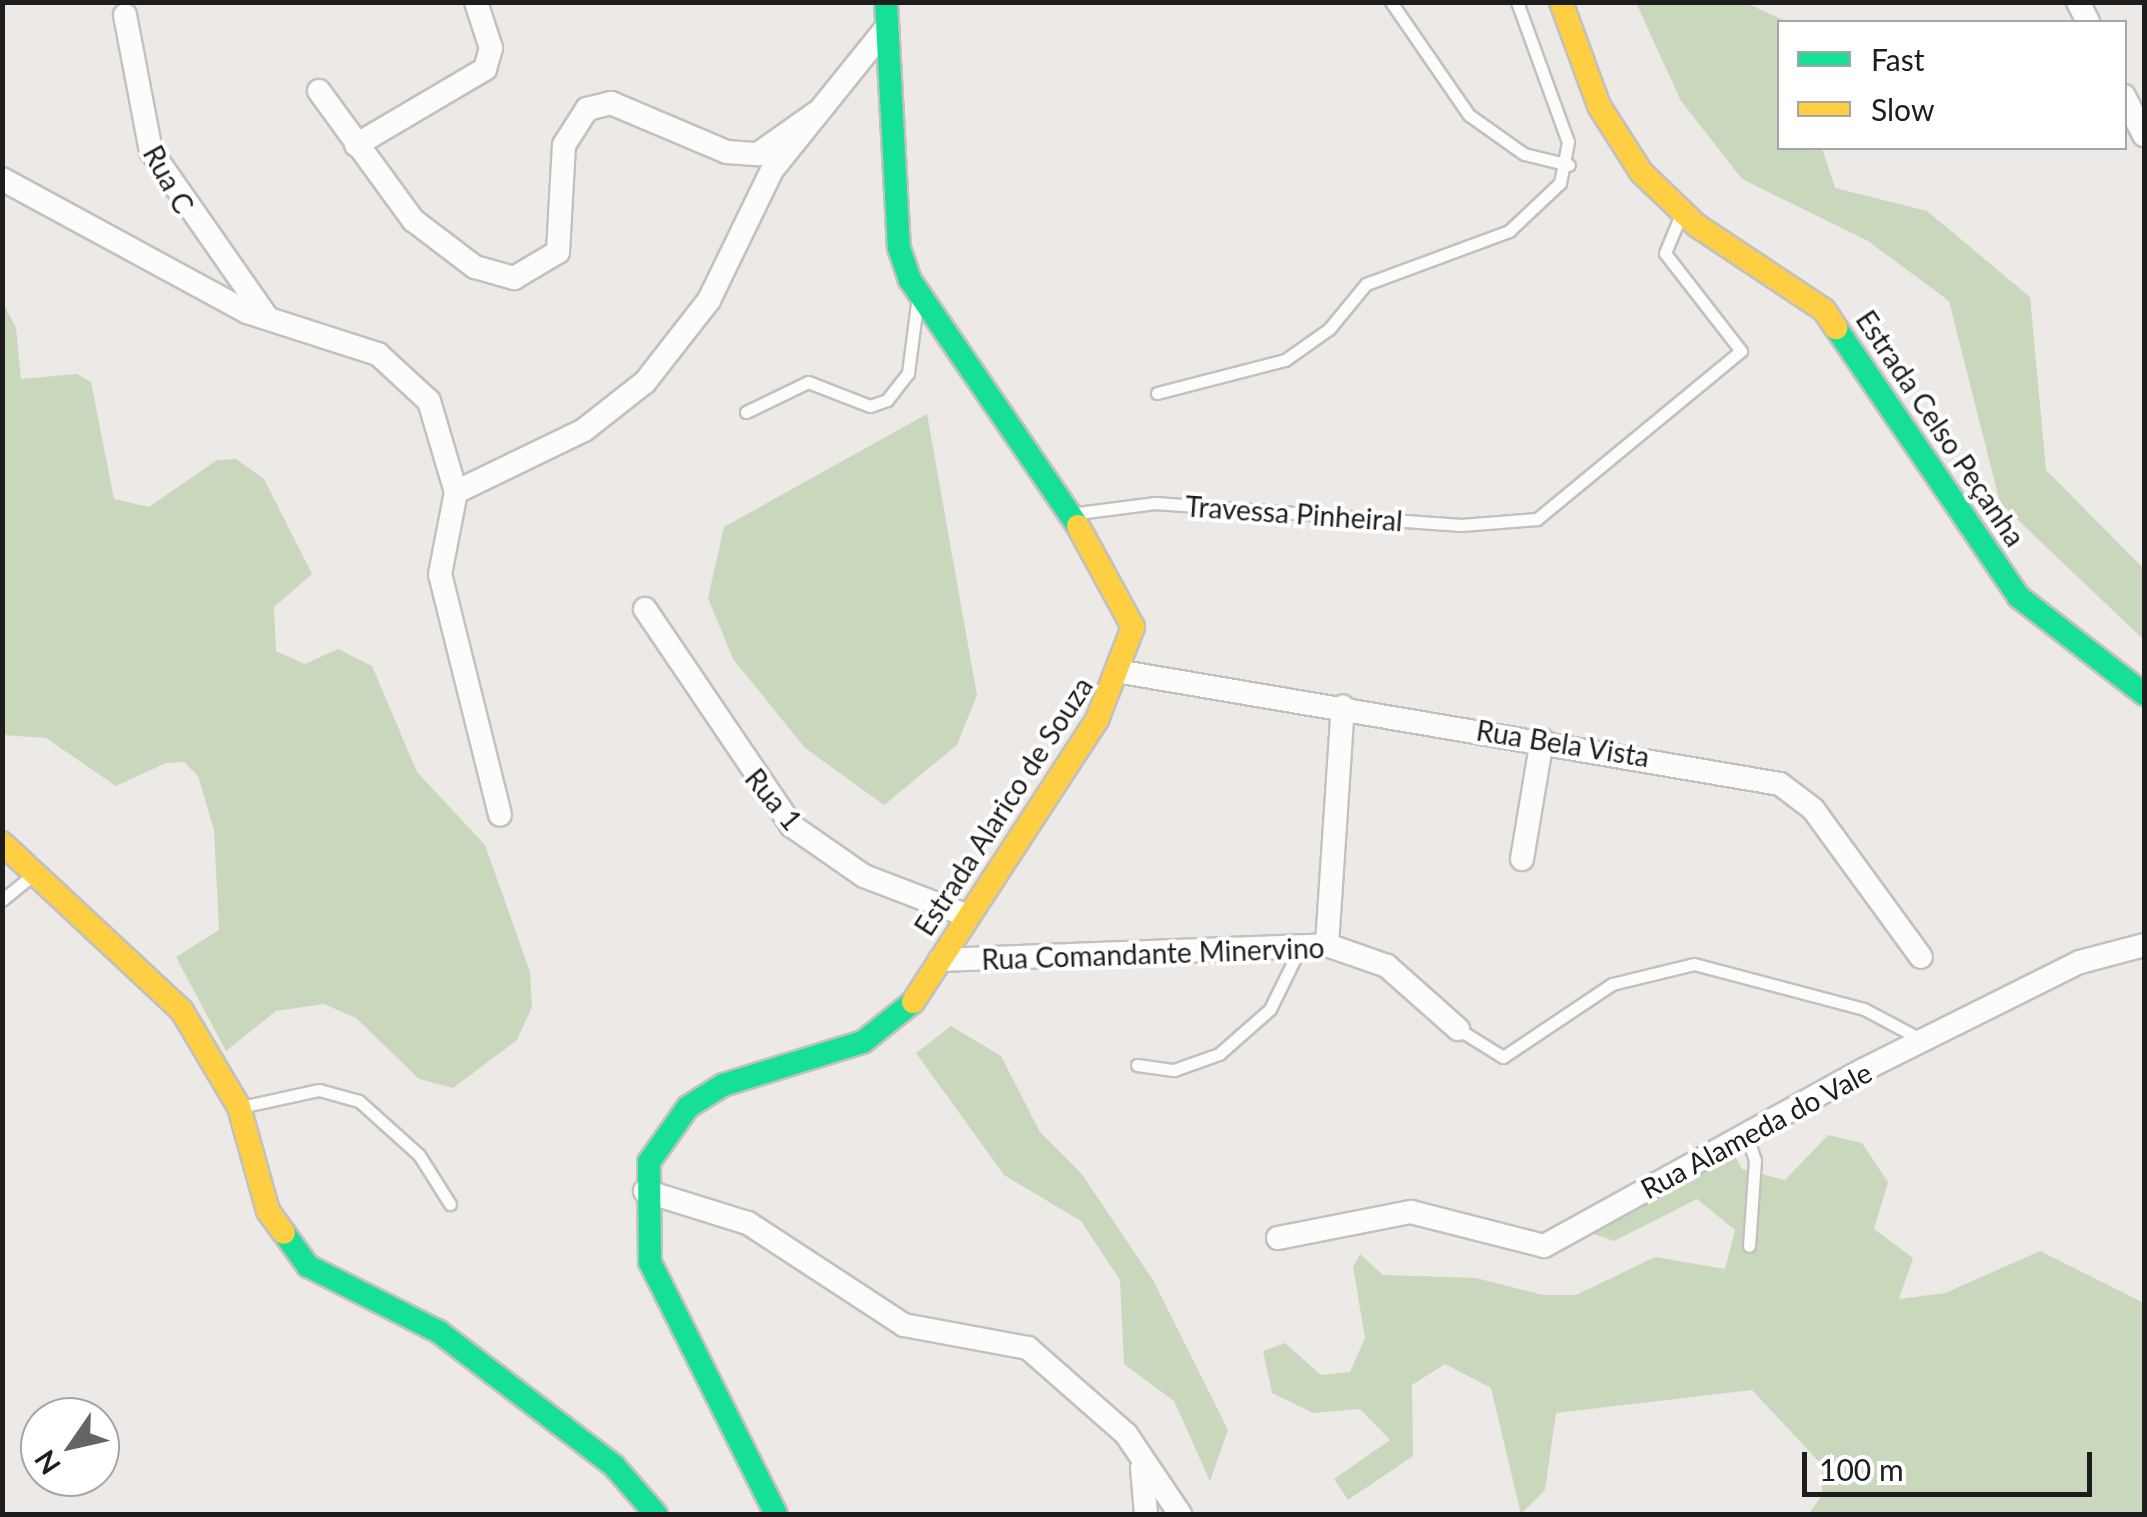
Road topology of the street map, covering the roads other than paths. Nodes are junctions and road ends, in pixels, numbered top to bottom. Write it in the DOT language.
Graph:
graph roads {
  1 [pos="476,2"];
  2 [pos="886,2"];
  3 [pos="1391,2"];
  4 [pos="1517,2"];
  5 [pos="1561,2"];
  6 [pos="125,15"];
  7 [pos="887,28"];
  8 [pos="319,91"];
  9 [pos="2127,102"];
  10 [pos="816,113"];
  11 [pos="2144,135"];
  12 [pos="356,145"];
  13 [pos="1570,165"];
  14 [pos="2,179"];
  15 [pos="1682,212"];
  16 [pos="918,300"];
  17 [pos="268,318"];
  18 [pos="1157,393"];
  19 [pos="746,412"];
  20 [pos="456,492"];
  21 [pos="1069,514"];
  22 [pos="644,609"];
  23 [pos="1122,672"];
  24 [pos="2144,694"];
  25 [pos="1343,707"];
  26 [pos="1542,740"];
  27 [pos="500,815"];
  28 [pos="2,842"];
  29 [pos="1522,859"];
  30 [pos="34,874"];
  31 [pos="2,900"];
  32 [pos="968,916"];
  33 [pos="1327,945"];
  34 [pos="2144,945"];
  35 [pos="1301,946"];
  36 [pos="1921,958"];
  37 [pos="940,960"];
  38 [pos="1458,1028"];
  39 [pos="1930,1044"];
  40 [pos="1136,1065"];
  41 [pos="240,1107"];
  42 [pos="1746,1137"];
  43 [pos="645,1191"];
  44 [pos="450,1204"];
  45 [pos="1278,1238"];
  46 [pos="1749,1246"];
  47 [pos="1142,1456"];
  48 [pos="656,1514"];
  49 [pos="776,1514"];
  50 [pos="1146,1514"];
  51 [pos="1180,1514"];
  1 -- 12 [label="street"];
  2 -- 7 [label="main road, Estrada Alarico de Souza"];
  3 -- 13 [label="lane"];
  4 -- 13 [label="lane"];
  5 -- 15 [label="main road, Estrada Celso Peçanha"];
  6 -- 17 [label="street, Rua C"];
  7 -- 10 [label="street"];
  7 -- 16 [label="main road, Estrada Alarico de Souza"];
  8 -- 12 [label="street"];
  9 -- 11 [label="street"];
  10 -- 12 [label="street"];
  10 -- 20 [label="street"];
  13 -- 18 [label="lane"];
  14 -- 17 [label="street"];
  15 -- 21 [label="lane, Travessa Pinheiral"];
  15 -- 24 [label="main road, Estrada Celso Peçanha"];
  16 -- 19 [label="lane"];
  16 -- 21 [label="main road, Estrada Alarico de Souza"];
  17 -- 20 [label="street"];
  20 -- 27 [label="street"];
  21 -- 23 [label="main road, Estrada Alarico de Souza"];
  22 -- 32 [label="street, Rua 1"];
  23 -- 25 [label="street, Rua Bela Vista"];
  23 -- 32 [label="main road, Estrada Alarico de Souza"];
  25 -- 26 [label="street, Rua Bela Vista"];
  25 -- 33 [label="street"];
  26 -- 29 [label="street"];
  26 -- 36 [label="street, Rua Bela Vista"];
  28 -- 30 [label="main road"];
  30 -- 31 [label="lane"];
  30 -- 41 [label="main road"];
  32 -- 37 [label="main road, Estrada Alarico de Souza"];
  33 -- 35 [label="street, Rua Comandante Minervino"];
  33 -- 38 [label="street, Rua Comandante Minervino"];
  34 -- 39 [label="street, Rua Alameda do Vale"];
  35 -- 37 [label="street, Rua Comandante Minervino"];
  35 -- 40 [label="lane"];
  37 -- 43 [label="main road, Estrada Alarico de Souza"];
  38 -- 39 [label="lane"];
  39 -- 42 [label="street, Rua Alameda do Vale"];
  41 -- 44 [label="lane"];
  41 -- 48 [label="main road"];
  42 -- 45 [label="street, Rua Alameda do Vale"];
  42 -- 46 [label="lane"];
  43 -- 47 [label="street"];
  43 -- 49 [label="main road, Estrada Alarico de Souza"];
  47 -- 50 [label="street"];
  47 -- 51 [label="street"];
}
